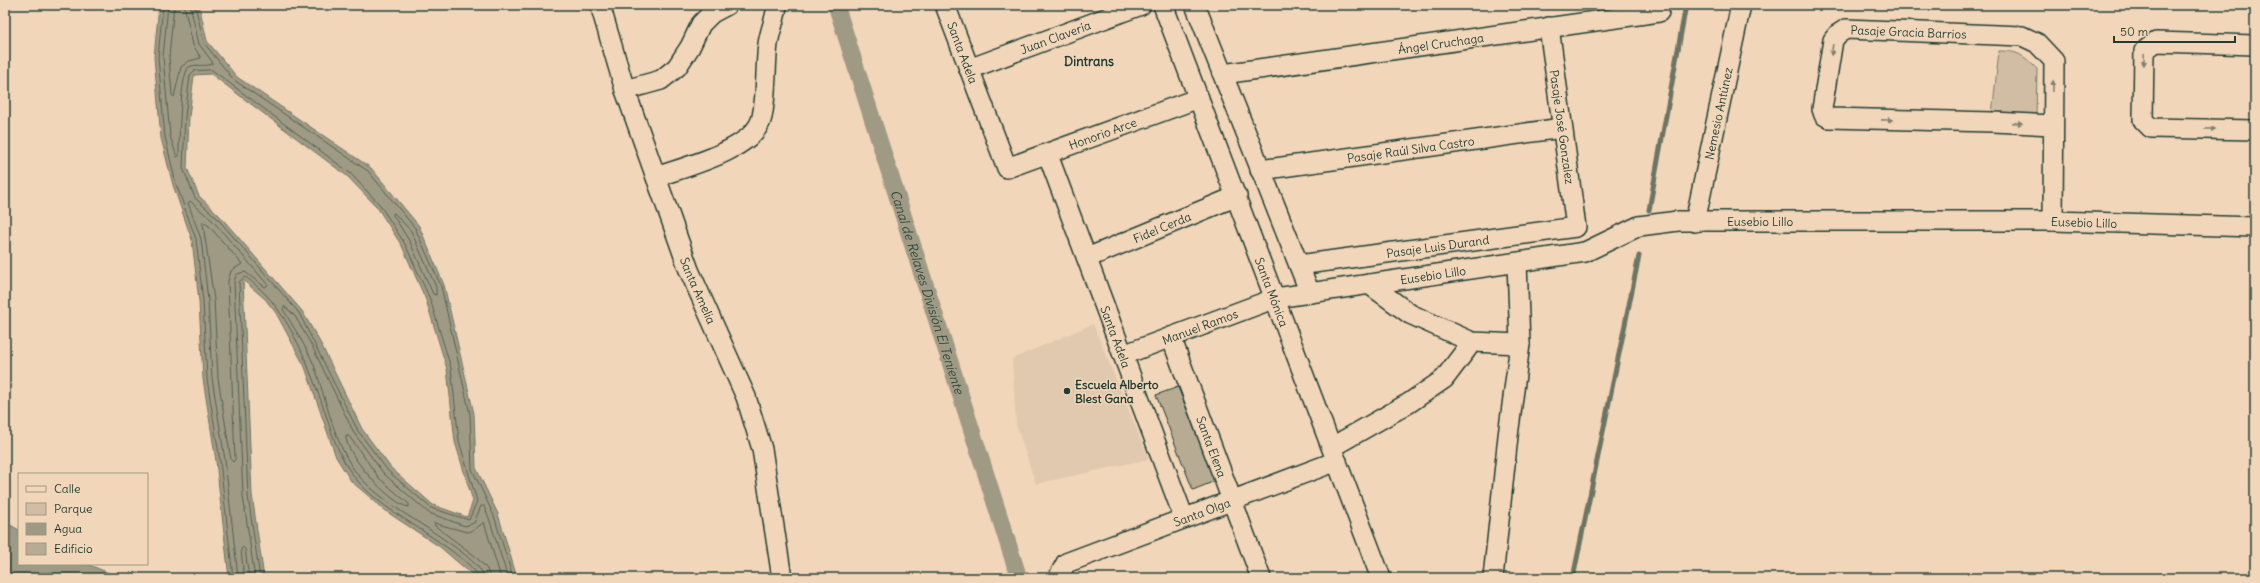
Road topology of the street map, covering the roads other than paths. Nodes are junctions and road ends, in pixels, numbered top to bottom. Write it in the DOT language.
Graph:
graph roads {
  1 [pos="600,5"];
  2 [pos="727,5"];
  3 [pos="777,5"];
  4 [pos="945,5"];
  5 [pos="1140,5"];
  6 [pos="1163,5"];
  7 [pos="1195,5"];
  8 [pos="1741,5"];
  9 [pos="1615,11"];
  10 [pos="1659,12"];
  11 [pos="1549,27"];
  12 [pos="2255,45"];
  13 [pos="969,69"];
  14 [pos="1222,74"];
  15 [pos="625,90"];
  16 [pos="1199,98"];
  17 [pos="2052,125"];
  18 [pos="1562,128"];
  19 [pos="2255,130"];
  20 [pos="1048,155"];
  21 [pos="1007,168"];
  22 [pos="1260,170"];
  23 [pos="656,176"];
  24 [pos="1237,196"];
  25 [pos="2053,221"];
  26 [pos="1694,222"];
  27 [pos="1576,227"];
  28 [pos="2255,227"];
  29 [pos="1087,258"];
  30 [pos="1516,262"];
  31 [pos="1299,265"];
  32 [pos="1369,284"];
  33 [pos="1310,293"];
  34 [pos="1276,298"];
  35 [pos="1171,337"];
  36 [pos="1472,342"];
  37 [pos="1520,344"];
  38 [pos="1123,356"];
  39 [pos="1334,454"];
  40 [pos="1232,500"];
  41 [pos="1184,518"];
  42 [pos="1062,571"];
  43 [pos="782,578"];
  44 [pos="1261,578"];
  45 [pos="1381,578"];
  46 [pos="1493,578"];
  1 -- 15 [label="street, Santa Amelia"];
  2 -- 15 [label="street"];
  3 -- 23 [label="street"];
  4 -- 13 [label="street, Santa Adela"];
  5 -- 13 [label="street, Juan Clavería"];
  6 -- 16 [label="street, Santa Mónica"];
  7 -- 14 [label="street"];
  8 -- 26 [label="street, Nemesio Antúnez"];
  9 -- 10 [label="street, Ángel Cruchaga"];
  9 -- 11 [label="street, Ángel Cruchaga"];
  11 -- 14 [label="street, Ángel Cruchaga"];
  11 -- 18 [label="street, Pasaje José Gonzalez"];
  12 -- 19 [label="street, one-way"];
  13 -- 21 [label="street, Santa Adela"];
  14 -- 22 [label="street"];
  15 -- 23 [label="street, Santa Amelia"];
  16 -- 20 [label="street, Honorio Arce"];
  16 -- 24 [label="street, Santa Mónica"];
  17 -- 17 [label="street, Pasaje Gracia Barrios, one-way"];
  17 -- 25 [label="street"];
  18 -- 22 [label="street, Pasaje Raúl Silva Castro"];
  18 -- 27 [label="street, Pasaje José Gonzalez"];
  20 -- 21 [label="street, Honorio Arce"];
  20 -- 29 [label="street, Santa Adela"];
  22 -- 31 [label="street"];
  23 -- 43 [label="street, Santa Amelia"];
  24 -- 29 [label="street, Fidel Cerda"];
  24 -- 34 [label="street, Santa Mónica"];
  25 -- 26 [label="street, Eusebio Lillo"];
  25 -- 28 [label="street, Eusebio Lillo"];
  26 -- 30 [label="street, Eusebio Lillo"];
  27 -- 31 [label="street, Pasaje Luis Durand"];
  29 -- 38 [label="street, Santa Adela"];
  30 -- 32 [label="street, Eusebio Lillo"];
  30 -- 37 [label="street"];
  31 -- 33 [label="street"];
  32 -- 33 [label="street, Eusebio Lillo"];
  32 -- 36 [label="street"];
  33 -- 34 [label="street, Eusebio Lillo"];
  34 -- 35 [label="street, Manuel Ramos"];
  34 -- 39 [label="street, Santa Mónica"];
  35 -- 38 [label="street, Manuel Ramos"];
  35 -- 40 [label="street, Santa Elena"];
  36 -- 37 [label="street"];
  36 -- 39 [label="street, Santa Olga"];
  37 -- 46 [label="street"];
  38 -- 41 [label="street, Santa Adela"];
  39 -- 40 [label="street, Santa Olga"];
  39 -- 45 [label="street, Santa Mónica"];
  40 -- 41 [label="street, Santa Olga"];
  40 -- 44 [label="street, Santa Elena"];
  41 -- 42 [label="street, Santa Olga"];
}
